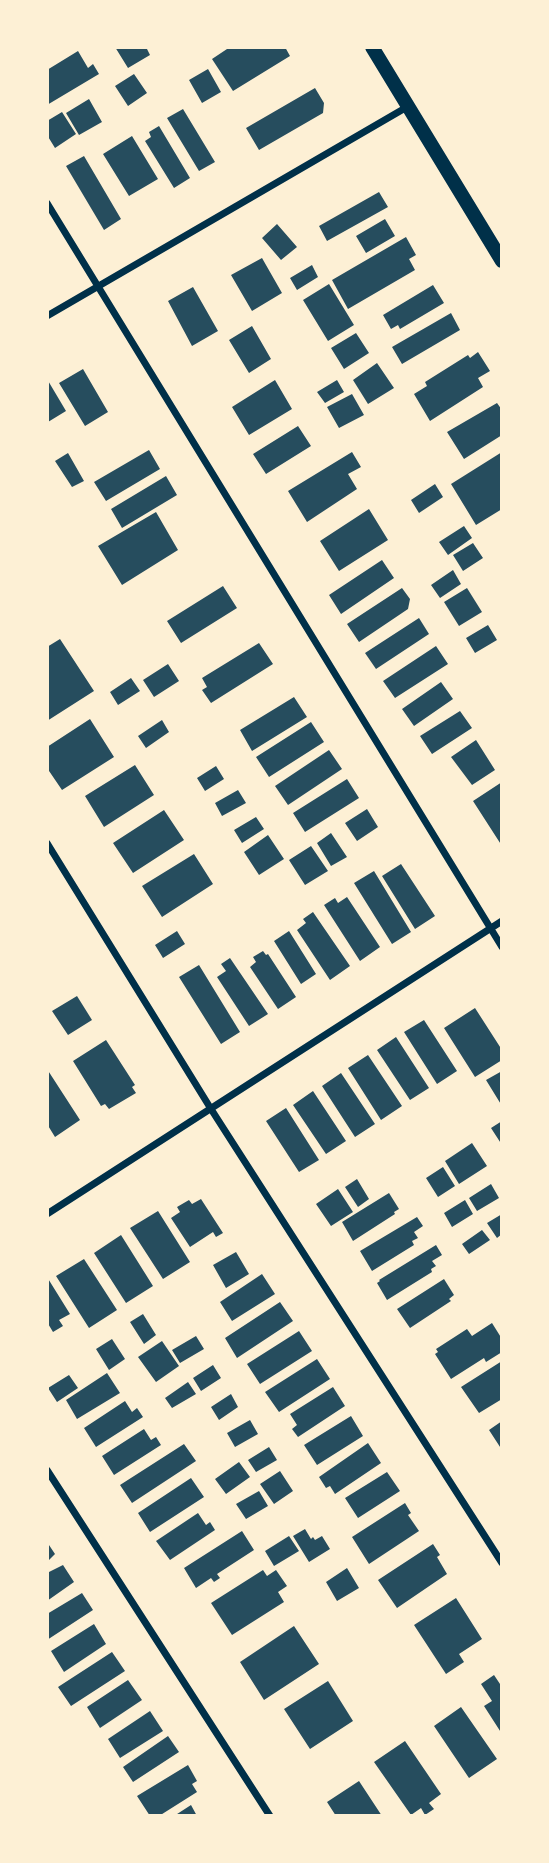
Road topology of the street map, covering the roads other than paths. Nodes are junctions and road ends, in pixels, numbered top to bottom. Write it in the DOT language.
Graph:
graph roads {
  1 [pos="372,47"];
  2 [pos="407,107"];
  3 [pos="47,203"];
  4 [pos="502,261"];
  5 [pos="97,286"];
  6 [pos="47,316"];
  7 [pos="47,843"];
  8 [pos="502,921"];
  9 [pos="490,929"];
  10 [pos="502,947"];
  11 [pos="211,1109"];
  12 [pos="47,1214"];
  13 [pos="47,1470"];
  14 [pos="502,1563"];
  15 [pos="270,1816"];
  1 -- 2 [label="main road"];
  2 -- 4 [label="main road"];
  2 -- 5 [label="street"];
  3 -- 5 [label="street"];
  5 -- 6 [label="street"];
  5 -- 9 [label="street"];
  7 -- 11 [label="street"];
  8 -- 9 [label="street"];
  9 -- 10 [label="street"];
  9 -- 11 [label="street"];
  11 -- 12 [label="street"];
  11 -- 14 [label="street"];
  13 -- 15 [label="street"];
}
